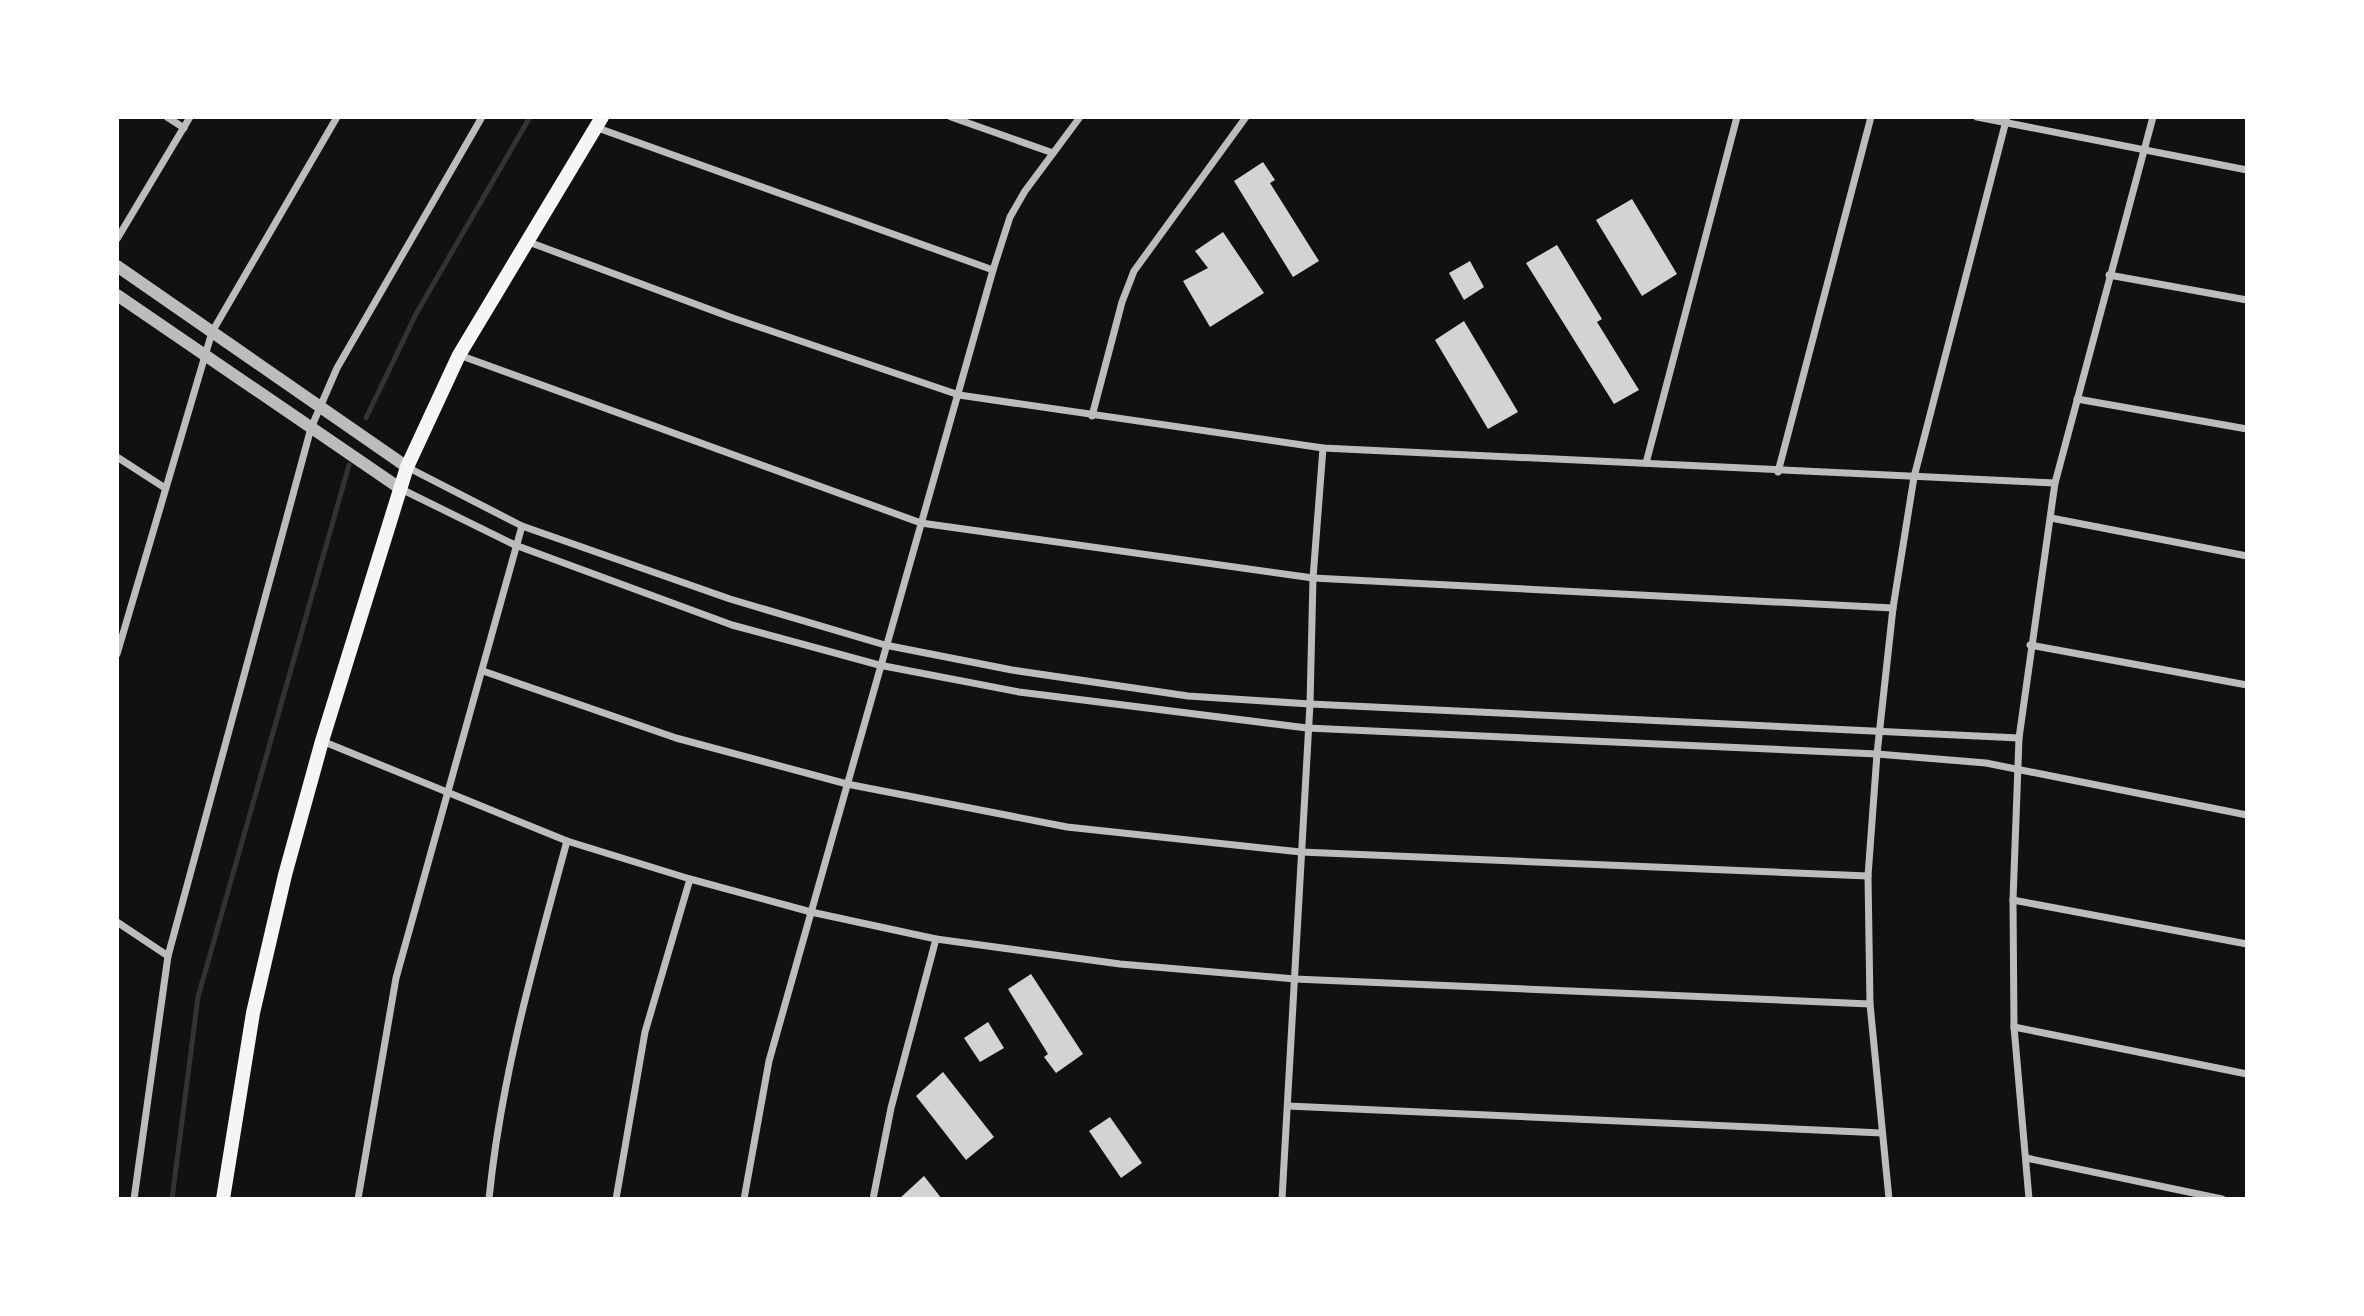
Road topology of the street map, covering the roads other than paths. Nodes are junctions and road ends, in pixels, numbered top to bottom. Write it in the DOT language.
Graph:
graph roads {
  1 [pos="167,117"];
  2 [pos="190,117"];
  3 [pos="337,117"];
  4 [pos="482,117"];
  5 [pos="951,117"];
  6 [pos="1080,117"];
  7 [pos="1246,117"];
  8 [pos="1737,117"];
  9 [pos="1871,117"];
  10 [pos="1977,117"];
  11 [pos="2153,117"];
  12 [pos="2006,121"];
  13 [pos="598,122"];
  14 [pos="184,128"];
  15 [pos="2143,151"];
  16 [pos="1053,153"];
  17 [pos="2247,170"];
  18 [pos="117,239"];
  19 [pos="526,241"];
  20 [pos="117,266"];
  21 [pos="993,270"];
  22 [pos="2109,275"];
  23 [pos="117,295"];
  24 [pos="2247,300"];
  25 [pos="212,332"];
  26 [pos="203,354"];
  27 [pos="459,355"];
  28 [pos="959,395"];
  29 [pos="2077,399"];
  30 [pos="318,405"];
  31 [pos="1093,416"];
  32 [pos="311,428"];
  33 [pos="2247,429"];
  34 [pos="1323,448"];
  35 [pos="117,457"];
  36 [pos="1646,463"];
  37 [pos="407,467"];
  38 [pos="1778,472"];
  39 [pos="1914,477"];
  40 [pos="2055,483"];
  41 [pos="165,488"];
  42 [pos="401,489"];
  43 [pos="2051,518"];
  44 [pos="921,523"];
  45 [pos="522,526"];
  46 [pos="515,545"];
  47 [pos="2247,556"];
  48 [pos="1312,578"];
  49 [pos="1893,608"];
  50 [pos="117,612"];
  51 [pos="127,618"];
  52 [pos="885,645"];
  53 [pos="2031,645"];
  54 [pos="117,654"];
  55 [pos="879,665"];
  56 [pos="483,671"];
  57 [pos="2247,685"];
  58 [pos="1310,704"];
  59 [pos="1307,728"];
  60 [pos="1881,732"];
  61 [pos="2019,738"];
  62 [pos="322,741"];
  63 [pos="1877,754"];
  64 [pos="2019,769"];
  65 [pos="846,784"];
  66 [pos="446,793"];
  67 [pos="2247,815"];
  68 [pos="567,841"];
  69 [pos="1301,852"];
  70 [pos="1868,876"];
  71 [pos="690,880"];
  72 [pos="2012,900"];
  73 [pos="811,912"];
  74 [pos="117,922"];
  75 [pos="936,939"];
  76 [pos="2247,944"];
  77 [pos="168,956"];
  78 [pos="1295,979"];
  79 [pos="1870,1004"];
  80 [pos="2014,1027"];
  81 [pos="2247,1074"];
  82 [pos="1288,1106"];
  83 [pos="1882,1133"];
  84 [pos="2026,1158"];
  85 [pos="134,1199"];
  86 [pos="223,1199"];
  87 [pos="358,1199"];
  88 [pos="489,1199"];
  89 [pos="616,1199"];
  90 [pos="744,1199"];
  91 [pos="873,1199"];
  92 [pos="1282,1199"];
  93 [pos="1889,1199"];
  94 [pos="2029,1199"];
  95 [pos="2222,1199"];
  1 -- 14 [label="street"];
  2 -- 14 [label="street"];
  3 -- 25 [label="street"];
  4 -- 30 [label="street"];
  5 -- 16 [label="street"];
  6 -- 16 [label="street"];
  7 -- 31 [label="street"];
  8 -- 36 [label="street"];
  9 -- 38 [label="street"];
  10 -- 12 [label="street"];
  11 -- 15 [label="street"];
  12 -- 15 [label="street"];
  12 -- 39 [label="street"];
  13 -- 19 [label="main road"];
  13 -- 21 [label="street"];
  14 -- 18 [label="street"];
  15 -- 17 [label="street"];
  15 -- 22 [label="street"];
  16 -- 21 [label="street"];
  19 -- 27 [label="main road"];
  19 -- 28 [label="street"];
  20 -- 25 [label="street"];
  21 -- 28 [label="street"];
  22 -- 24 [label="street"];
  22 -- 29 [label="street"];
  23 -- 26 [label="street"];
  25 -- 26 [label="street"];
  25 -- 30 [label="street"];
  26 -- 32 [label="street"];
  26 -- 41 [label="street"];
  27 -- 37 [label="main road"];
  27 -- 44 [label="street"];
  28 -- 31 [label="street"];
  28 -- 44 [label="street"];
  29 -- 33 [label="street"];
  29 -- 40 [label="street"];
  30 -- 32 [label="street"];
  30 -- 37 [label="street"];
  31 -- 34 [label="street"];
  32 -- 42 [label="street"];
  32 -- 77 [label="street"];
  34 -- 36 [label="street"];
  34 -- 48 [label="street"];
  35 -- 41 [label="street"];
  36 -- 38 [label="street"];
  37 -- 42 [label="main road"];
  37 -- 45 [label="street"];
  38 -- 39 [label="street"];
  39 -- 40 [label="street"];
  39 -- 49 [label="street"];
  40 -- 43 [label="street"];
  41 -- 51 [label="street"];
  42 -- 46 [label="street"];
  42 -- 62 [label="main road"];
  43 -- 47 [label="street"];
  43 -- 53 [label="street"];
  44 -- 48 [label="street"];
  44 -- 52 [label="street"];
  45 -- 46 [label="street"];
  45 -- 52 [label="street"];
  46 -- 55 [label="street"];
  46 -- 56 [label="street"];
  48 -- 49 [label="street"];
  48 -- 58 [label="street"];
  49 -- 60 [label="street"];
  50 -- 51 [label="street"];
  51 -- 54 [label="street"];
  52 -- 55 [label="street"];
  52 -- 58 [label="street"];
  53 -- 57 [label="street"];
  53 -- 61 [label="street"];
  55 -- 59 [label="street"];
  55 -- 65 [label="street"];
  56 -- 65 [label="street"];
  56 -- 66 [label="street"];
  58 -- 59 [label="street"];
  58 -- 60 [label="street"];
  59 -- 63 [label="street"];
  59 -- 69 [label="street"];
  60 -- 61 [label="street"];
  60 -- 63 [label="street"];
  61 -- 64 [label="street"];
  62 -- 66 [label="street"];
  62 -- 86 [label="main road"];
  63 -- 64 [label="street"];
  63 -- 70 [label="street"];
  64 -- 67 [label="street"];
  64 -- 72 [label="street"];
  65 -- 69 [label="street"];
  65 -- 73 [label="street"];
  66 -- 68 [label="street"];
  66 -- 87 [label="street"];
  68 -- 71 [label="street"];
  68 -- 88 [label="street"];
  69 -- 70 [label="street"];
  69 -- 78 [label="street"];
  70 -- 79 [label="street"];
  71 -- 73 [label="street"];
  71 -- 89 [label="street"];
  72 -- 76 [label="street"];
  72 -- 80 [label="street"];
  73 -- 75 [label="street"];
  73 -- 90 [label="street"];
  74 -- 77 [label="street"];
  75 -- 78 [label="street"];
  75 -- 91 [label="street"];
  77 -- 85 [label="street"];
  78 -- 79 [label="street"];
  78 -- 82 [label="street"];
  79 -- 83 [label="street"];
  80 -- 81 [label="street"];
  80 -- 84 [label="street"];
  82 -- 83 [label="street"];
  82 -- 92 [label="street"];
  83 -- 93 [label="street"];
  84 -- 94 [label="street"];
  84 -- 95 [label="street"];
}
